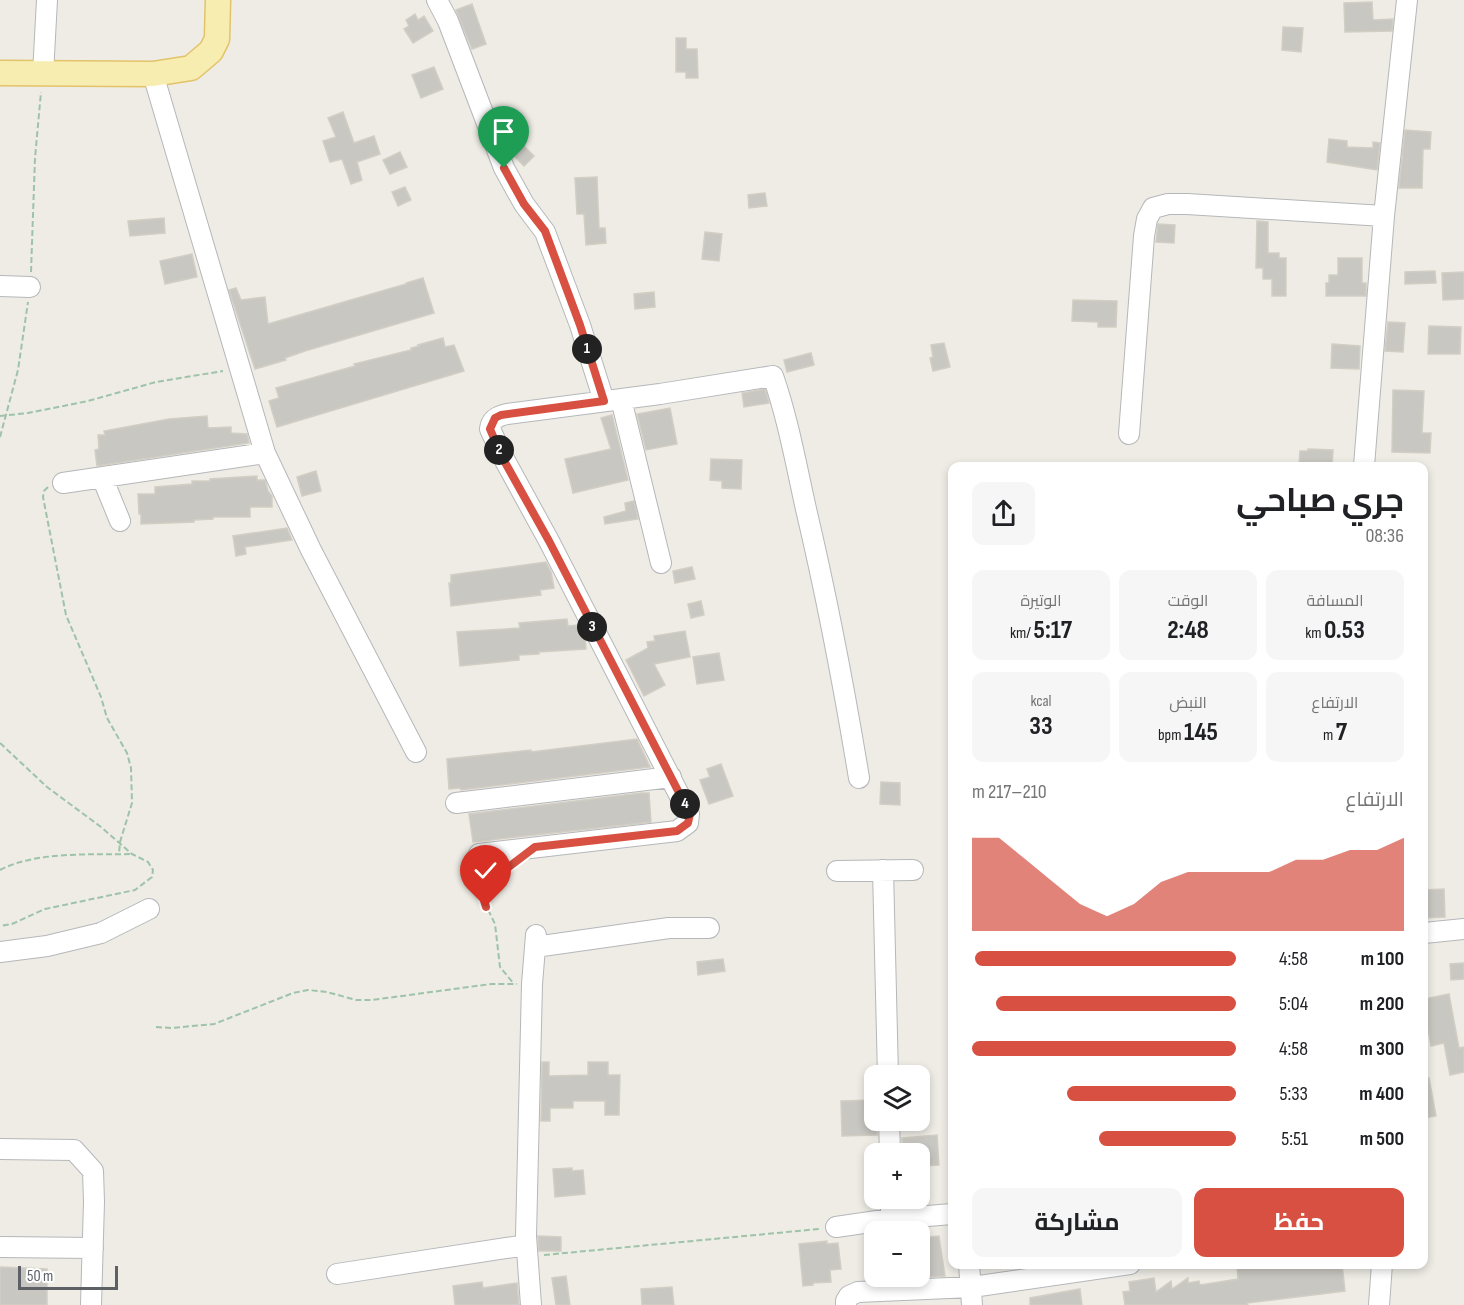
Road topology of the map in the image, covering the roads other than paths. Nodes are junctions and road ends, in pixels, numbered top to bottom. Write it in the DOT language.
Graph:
graph roads {
  1 [pos="47,0"];
  2 [pos="218,0"];
  3 [pos="437,0"];
  4 [pos="1407,0"];
  5 [pos="0,73"];
  6 [pos="43,74"];
  7 [pos="153,74"];
  8 [pos="1384,216"];
  9 [pos="0,286"];
  10 [pos="30,286"];
  11 [pos="613,400"];
  12 [pos="1129,434"];
  13 [pos="265,453"];
  14 [pos="1364,462"];
  15 [pos="102,477"];
  16 [pos="63,483"];
  17 [pos="120,521"];
  18 [pos="661,563"];
  19 [pos="416,752"];
  20 [pos="670,777"];
  21 [pos="859,778"];
  22 [pos="456,802"];
  23 [pos="480,854"];
  24 [pos="883,870"];
  25 [pos="913,870"];
  26 [pos="837,871"];
  27 [pos="149,909"];
  28 [pos="709,928"];
  29 [pos="1464,929"];
  30 [pos="1428,933"];
  31 [pos="0,952"];
  32 [pos="888,1065"];
  33 [pos="0,1149"];
  34 [pos="891,1209"];
  35 [pos="948,1214"];
  36 [pos="891,1219"];
  37 [pos="836,1227"];
  38 [pos="0,1247"];
  39 [pos="93,1248"];
  40 [pos="526,1251"];
  41 [pos="969,1269"];
  42 [pos="1067,1269"];
  43 [pos="1382,1269"];
  44 [pos="337,1274"];
  45 [pos="972,1296"];
  46 [pos="91,1305"];
  47 [pos="531,1305"];
  48 [pos="846,1305"];
  49 [pos="1379,1305"];
  1 -- 6 [label="street"];
  2 -- 7 [label="main road"];
  3 -- 11 [label="street"];
  4 -- 8 [label="street"];
  5 -- 6 [label="main road"];
  6 -- 7 [label="main road"];
  7 -- 13 [label="street"];
  8 -- 12 [label="street"];
  8 -- 14 [label="street"];
  9 -- 10 [label="street"];
  11 -- 18 [label="street"];
  11 -- 20 [label="street"];
  11 -- 21 [label="street"];
  13 -- 15 [label="street"];
  13 -- 19 [label="street"];
  15 -- 16 [label="street"];
  15 -- 17 [label="street"];
  20 -- 22 [label="street"];
  20 -- 23 [label="street"];
  24 -- 25 [label="street"];
  24 -- 26 [label="street"];
  24 -- 32 [label="street"];
  27 -- 31 [label="street"];
  28 -- 40 [label="street"];
  29 -- 30 [label="street"];
  33 -- 39 [label="street"];
  34 -- 36 [label="street"];
  35 -- 36 [label="street"];
  36 -- 37 [label="street"];
  38 -- 39 [label="street"];
  39 -- 46 [label="street"];
  40 -- 44 [label="street"];
  40 -- 47 [label="street"];
  41 -- 45 [label="street"];
  42 -- 45 [label="street"];
  43 -- 49 [label="street"];
  45 -- 48 [label="street"];
}
